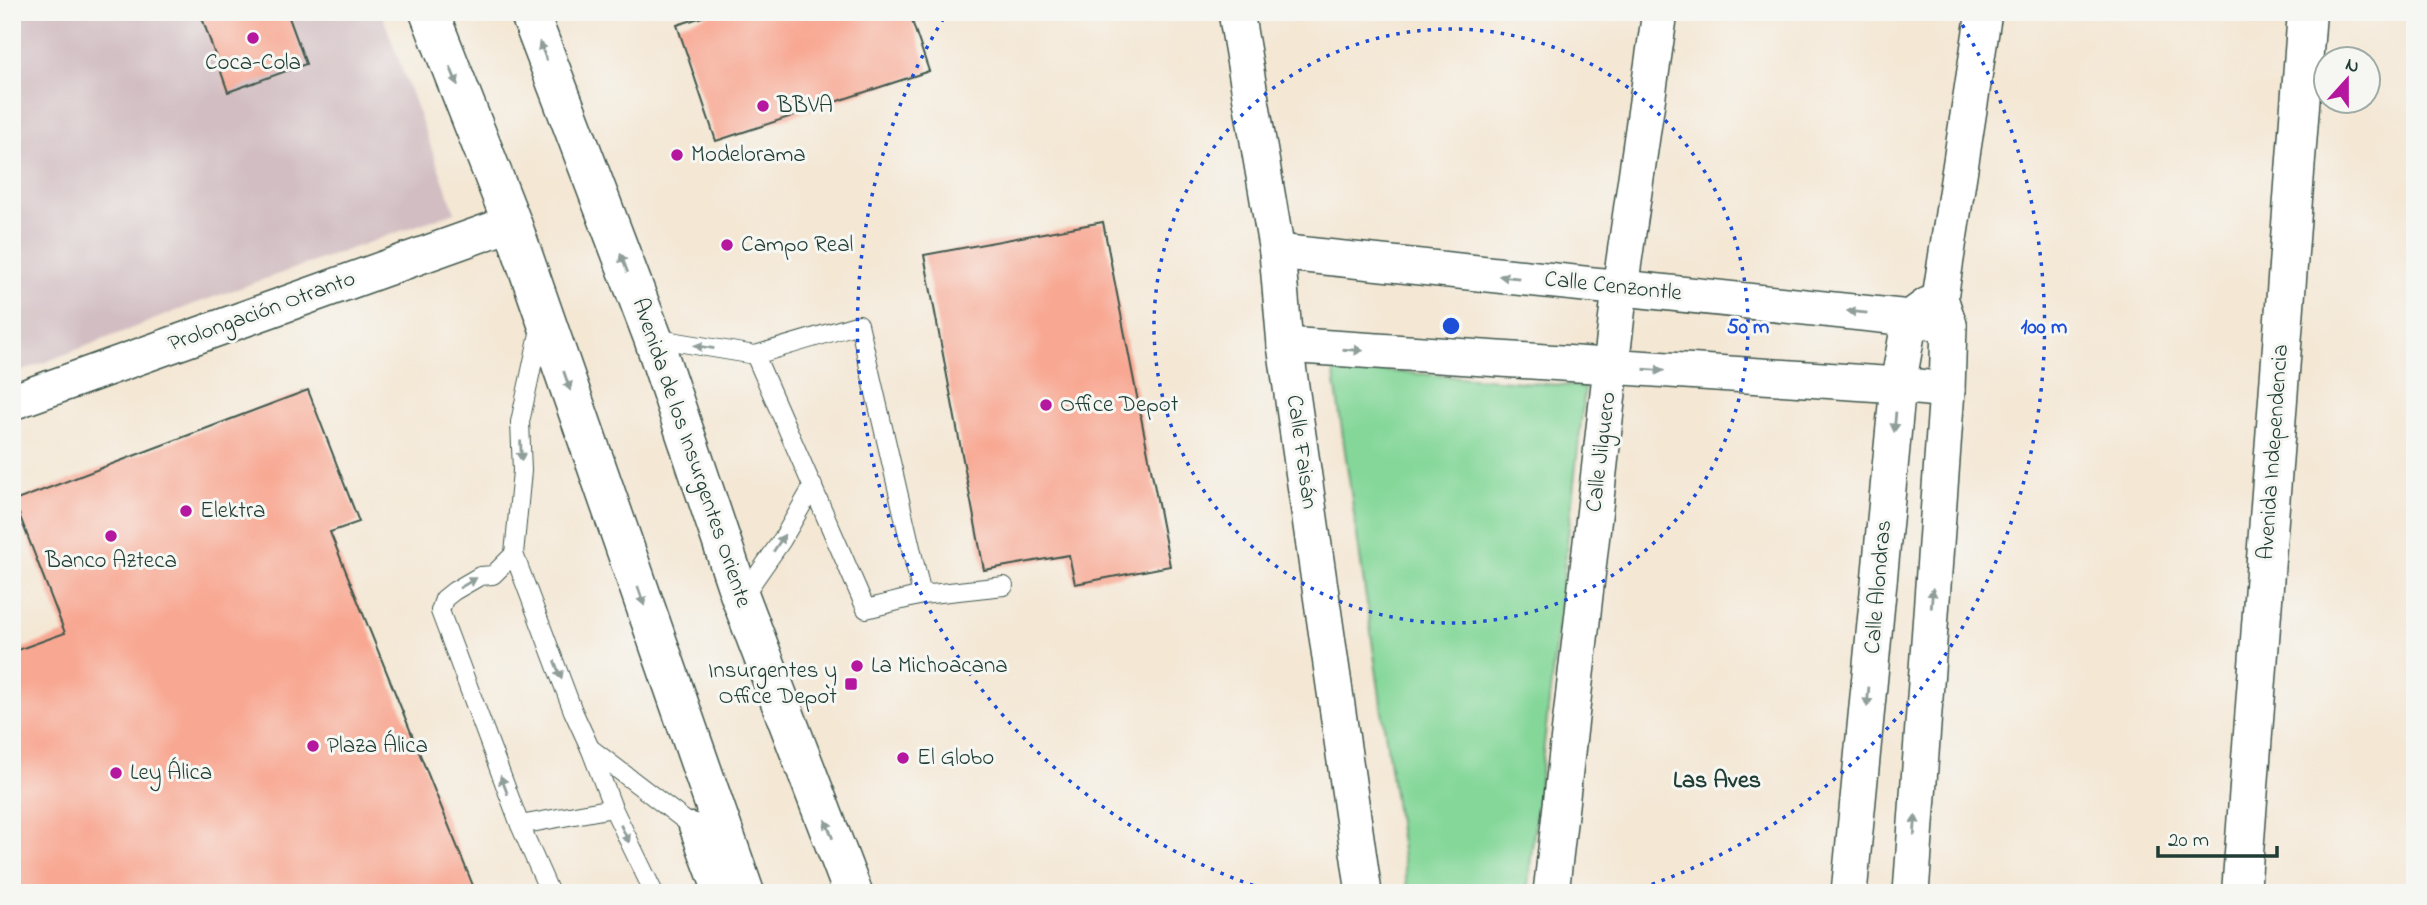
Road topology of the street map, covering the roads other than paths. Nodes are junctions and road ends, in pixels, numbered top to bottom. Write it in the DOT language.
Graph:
graph roads {
  1 [pos="429,12"];
  2 [pos="529,12"];
  3 [pos="1236,12"];
  4 [pos="1660,12"];
  5 [pos="1984,12"];
  6 [pos="2307,12"];
  7 [pos="512,223"];
  8 [pos="1277,252"];
  9 [pos="1620,288"];
  10 [pos="544,312"];
  11 [pos="1945,312"];
  12 [pos="1910,318"];
  13 [pos="653,338"];
  14 [pos="1285,345"];
  15 [pos="755,355"];
  16 [pos="1612,368"];
  17 [pos="1898,385"];
  18 [pos="1947,390"];
  19 [pos="12,401"];
  20 [pos="813,486"];
  21 [pos="514,554"];
  22 [pos="1004,586"];
  23 [pos="922,595"];
  24 [pos="741,599"];
  25 [pos="590,748"];
  26 [pos="613,808"];
  27 [pos="520,825"];
  28 [pos="692,825"];
  29 [pos="732,858"];
  30 [pos="550,893"];
  31 [pos="654,893"];
  32 [pos="717,893"];
  33 [pos="745,893"];
  34 [pos="853,893"];
  35 [pos="1364,893"];
  36 [pos="1551,893"];
  37 [pos="1849,893"];
  38 [pos="1910,893"];
  39 [pos="2241,893"];
  1 -- 7 [label="main road, one-way"];
  13 -- 2 [label="main road, Avenida de los Insurgentes Oriente, one-way"];
  3 -- 8 [label="street, Calle Faisán"];
  4 -- 9 [label="street, Calle Jilguero"];
  5 -- 11 [label="street"];
  6 -- 39 [label="main road, Avenida Independencia"];
  7 -- 10 [label="main road"];
  7 -- 19 [label="street, Prolongación Otranto"];
  9 -- 8 [label="street, Calle Cenzontle, one-way"];
  8 -- 14 [label="street, Calle Faisán"];
  12 -- 9 [label="street, Calle Cenzontle, one-way"];
  9 -- 16 [label="street, Calle Jilguero"];
  10 -- 21 [label="lane, one-way"];
  10 -- 29 [label="main road, one-way"];
  11 -- 12 [label="street, Calle Cenzontle"];
  11 -- 18 [label="street"];
  12 -- 17 [label="street, Calle Alondras"];
  15 -- 13 [label="lane, one-way"];
  13 -- 24 [label="main road, Avenida de los Insurgentes Oriente"];
  14 -- 16 [label="street, one-way"];
  14 -- 35 [label="street, Calle Faisán"];
  15 -- 20 [label="lane"];
  15 -- 23 [label="lane"];
  16 -- 17 [label="street, one-way"];
  16 -- 36 [label="street, Calle Jilguero"];
  17 -- 18 [label="street"];
  17 -- 37 [label="street, Calle Alondras, one-way"];
  38 -- 18 [label="street, one-way"];
  20 -- 23 [label="lane"];
  24 -- 20 [label="lane, one-way"];
  21 -- 25 [label="lane, one-way"];
  27 -- 21 [label="lane, one-way"];
  22 -- 23 [label="lane"];
  34 -- 24 [label="main road, Avenida de los Insurgentes Oriente, one-way"];
  25 -- 26 [label="lane"];
  25 -- 28 [label="lane"];
  26 -- 27 [label="lane"];
  26 -- 31 [label="lane, one-way"];
  27 -- 30 [label="lane"];
  28 -- 29 [label="lane"];
  28 -- 32 [label="street"];
  29 -- 33 [label="main road"];
}
